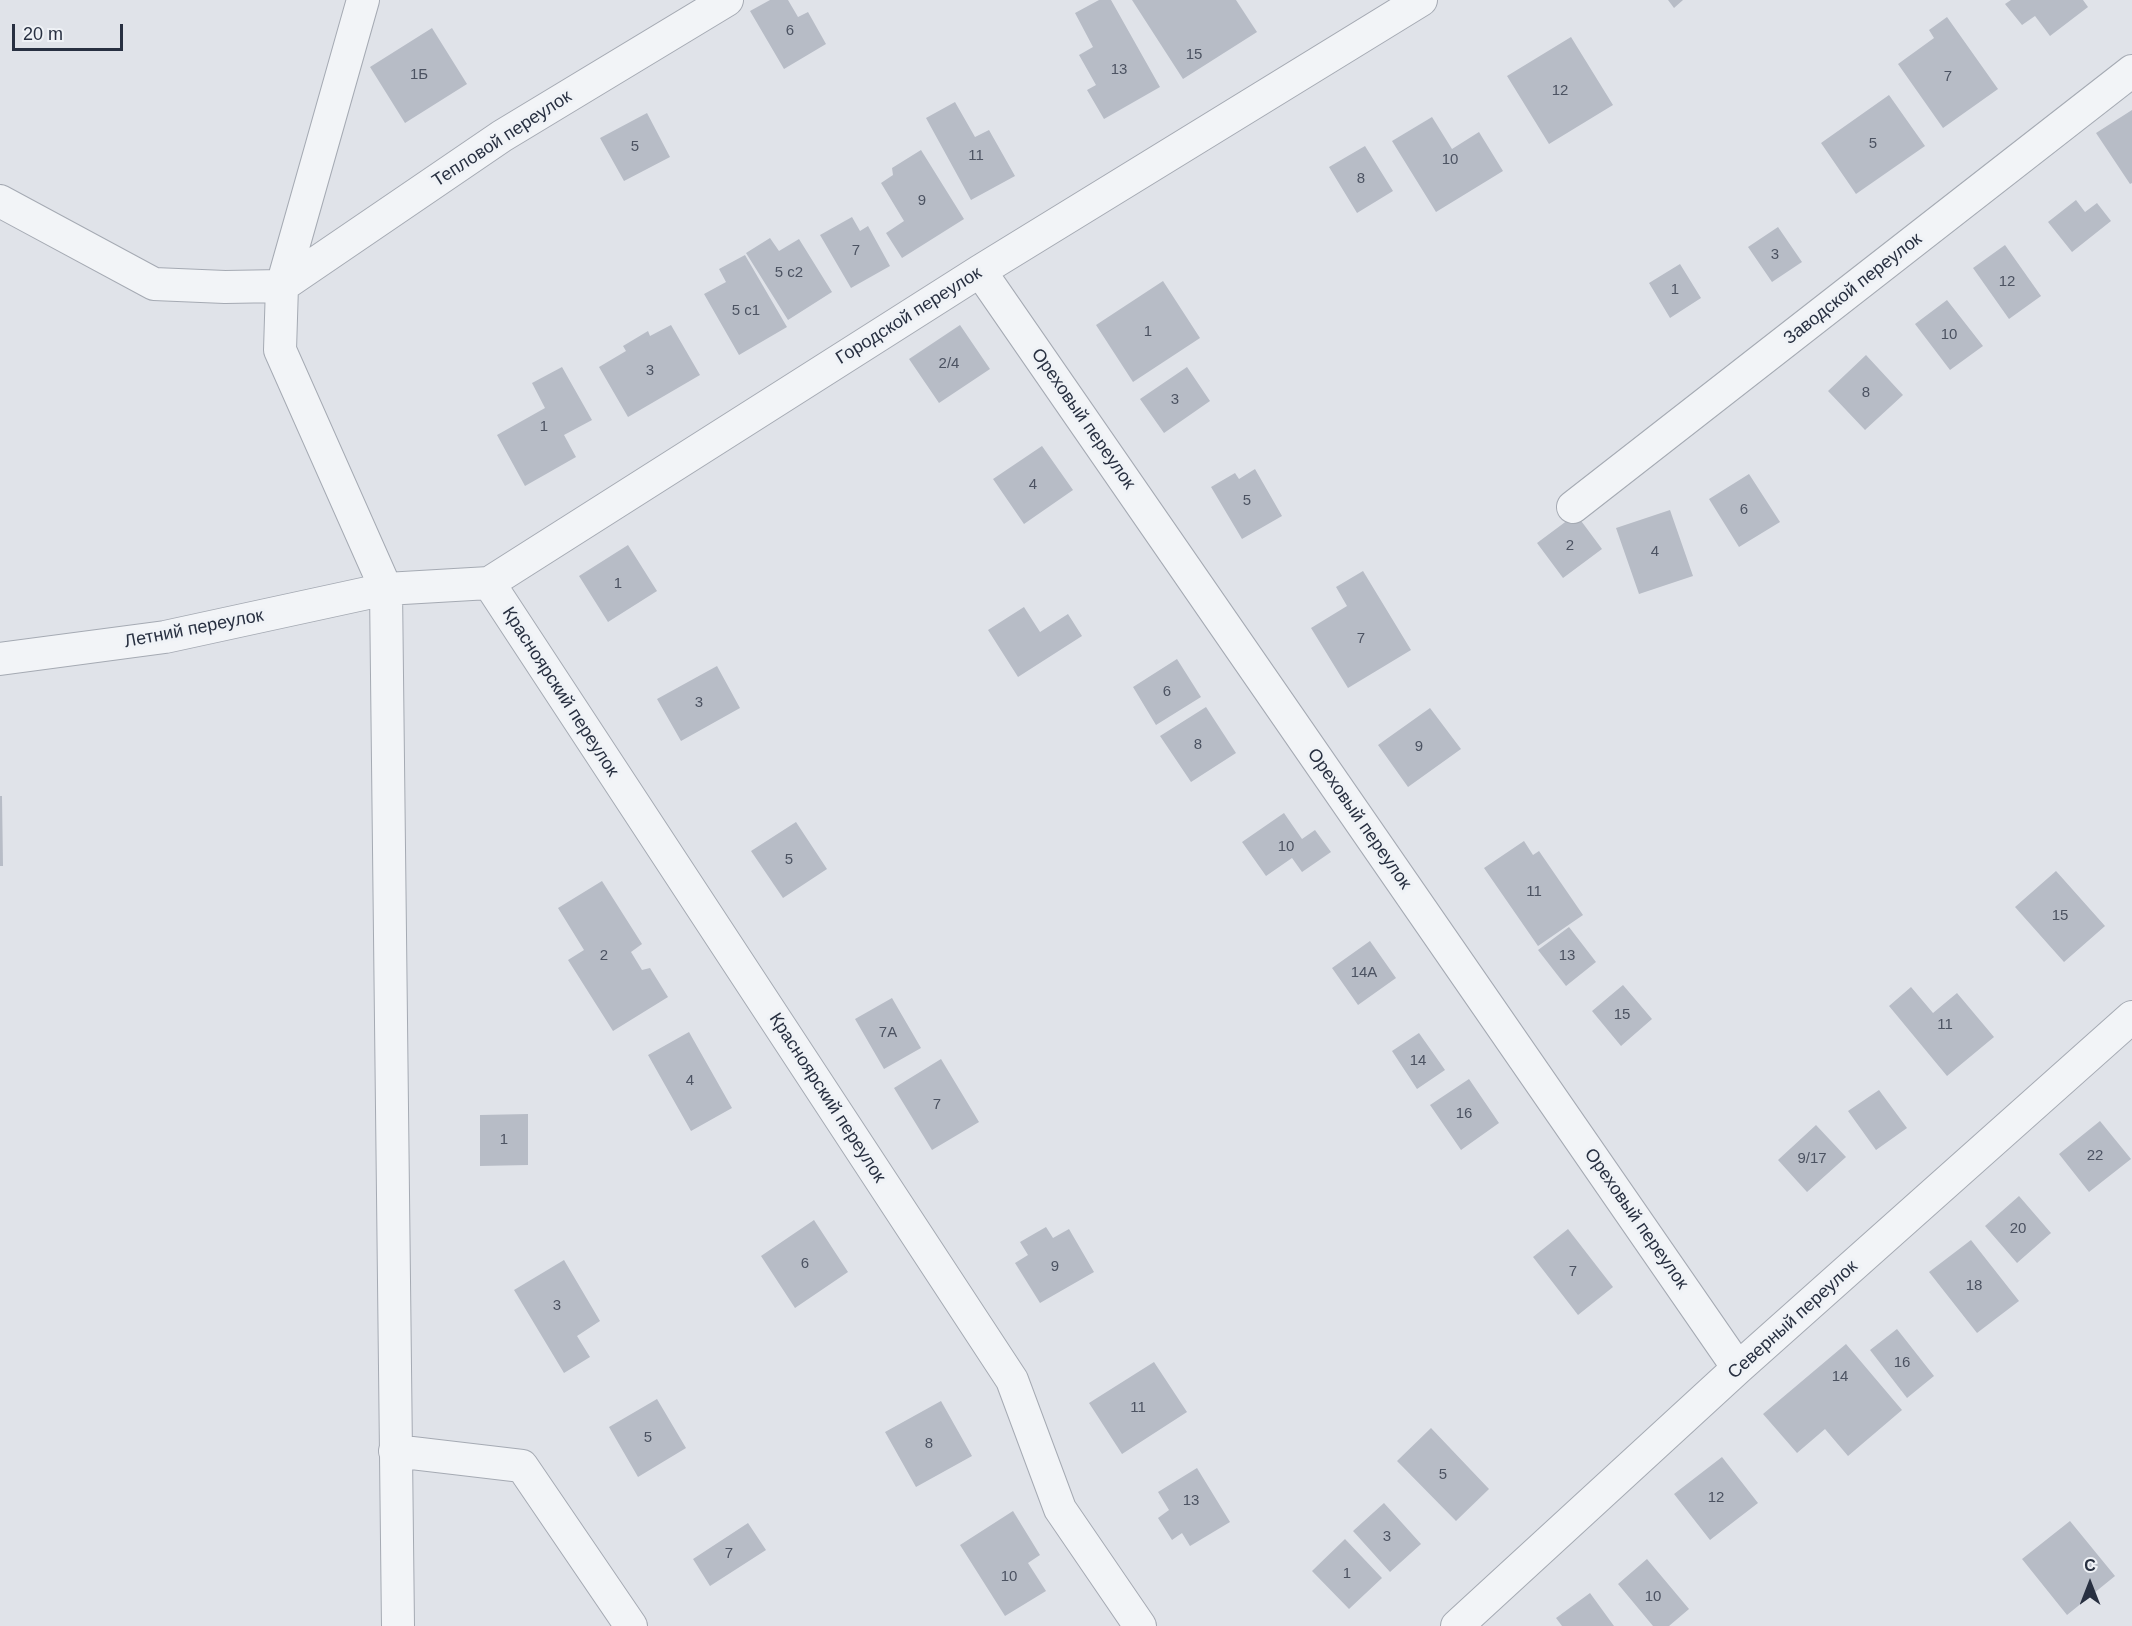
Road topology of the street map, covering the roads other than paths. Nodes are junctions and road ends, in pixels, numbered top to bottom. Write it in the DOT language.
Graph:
graph roads {
  1 [pos="363,0"];
  2 [pos="728,0"];
  3 [pos="1420,0"];
  4 [pos="2132,71"];
  5 [pos="0,201"];
  6 [pos="980,271"];
  7 [pos="282,286"];
  8 [pos="1573,507"];
  9 [pos="489,583"];
  10 [pos="386,589"];
  11 [pos="0,659"];
  12 [pos="2132,1017"];
  13 [pos="1738,1368"];
  14 [pos="395,1451"];
  15 [pos="398,1626"];
  16 [pos="631,1626"];
  17 [pos="1140,1626"];
  18 [pos="1457,1626"];
  1 -- 7 [label="street"];
  2 -- 7 [label="street, Тепловой переулок"];
  3 -- 6 [label="street, Городской переулок"];
  4 -- 8 [label="street, Заводской переулок"];
  5 -- 7 [label="street"];
  6 -- 9 [label="street, Городской переулок"];
  6 -- 13 [label="street, Ореховый переулок"];
  7 -- 10 [label="street"];
  9 -- 10 [label="street, Городской переулок"];
  9 -- 17 [label="street, Красноярский переулок"];
  10 -- 11 [label="street, Летний переулок"];
  10 -- 14 [label="street"];
  12 -- 13 [label="street, Северный переулок"];
  13 -- 18 [label="street, Северный переулок"];
  14 -- 15 [label="street"];
  14 -- 16 [label="street"];
}
